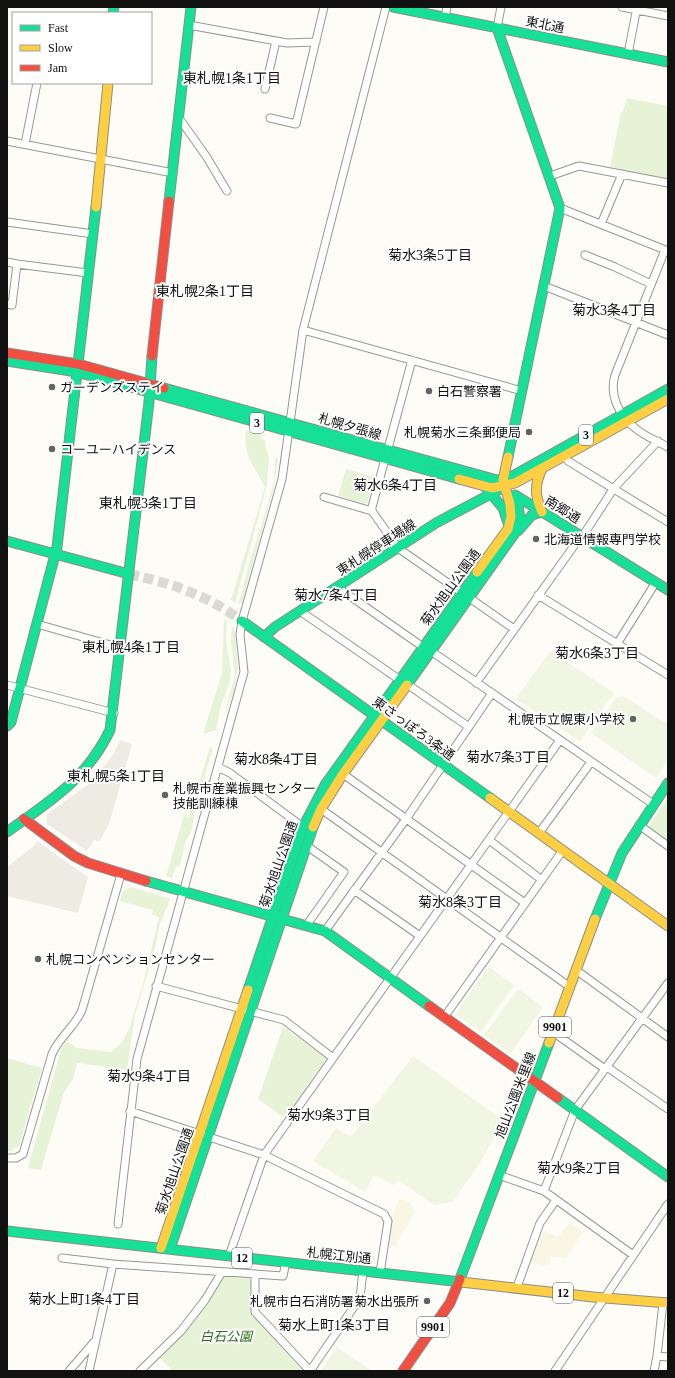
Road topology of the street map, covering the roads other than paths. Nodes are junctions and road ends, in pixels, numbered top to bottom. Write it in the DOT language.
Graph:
graph roads {
  1 [pos="191,7"];
  2 [pos="324,7"];
  3 [pos="386,7"];
  4 [pos="393,7"];
  5 [pos="448,7"];
  6 [pos="501,7"];
  7 [pos="622,7"];
  8 [pos="636,8"];
  9 [pos="668,16"];
  10 [pos="445,17"];
  11 [pos="189,25"];
  12 [pos="497,28"];
  13 [pos="276,41"];
  14 [pos="316,42"];
  15 [pos="628,54"];
  16 [pos="668,62"];
  17 [pos="37,84"];
  18 [pos="108,84"];
  19 [pos="265,90"];
  20 [pos="270,118"];
  21 [pos="178,120"];
  22 [pos="7,141"];
  23 [pos="25,144"];
  24 [pos="101,159"];
  25 [pos="173,173"];
  26 [pos="622,174"];
  27 [pos="550,176"];
  28 [pos="668,183"];
  29 [pos="227,191"];
  30 [pos="560,208"];
  31 [pos="7,222"];
  32 [pos="601,224"];
  33 [pos="93,234"];
  34 [pos="666,250"];
  35 [pos="585,255"];
  36 [pos="7,262"];
  37 [pos="17,264"];
  38 [pos="88,273"];
  39 [pos="651,284"];
  40 [pos="544,286"];
  41 [pos="7,304"];
  42 [pos="636,322"];
  43 [pos="303,330"];
  44 [pos="668,335"];
  45 [pos="7,353"];
  46 [pos="412,360"];
  47 [pos="7,361"];
  48 [pos="77,368"];
  49 [pos="149,388"];
  50 [pos="668,389"];
  51 [pos="522,391"];
  52 [pos="668,399"];
  53 [pos="626,417"];
  54 [pos="289,427"];
  55 [pos="658,441"];
  56 [pos="668,447"];
  57 [pos="386,454"];
  58 [pos="564,456"];
  59 [pos="542,469"];
  60 [pos="504,483"];
  61 [pos="484,486"];
  62 [pos="614,488"];
  63 [pos="491,493"];
  64 [pos="324,496"];
  65 [pos="517,497"];
  66 [pos="372,510"];
  67 [pos="542,512"];
  68 [pos="668,522"];
  69 [pos="512,531"];
  70 [pos="581,536"];
  71 [pos="7,541"];
  72 [pos="398,548"];
  73 [pos="56,554"];
  74 [pos="129,574"];
  75 [pos="656,582"];
  76 [pos="337,587"];
  77 [pos="667,588"];
  78 [pos="538,595"];
  79 [pos="465,596"];
  80 [pos="300,611"];
  81 [pos="242,621"];
  82 [pos="37,624"];
  83 [pos="514,629"];
  84 [pos="264,636"];
  85 [pos="617,644"];
  86 [pos="121,648"];
  87 [pos="427,649"];
  88 [pos="668,675"];
  89 [pos="403,682"];
  90 [pos="476,683"];
  91 [pos="7,684"];
  92 [pos="21,688"];
  93 [pos="492,693"];
  94 [pos="114,713"];
  95 [pos="377,718"];
  96 [pos="7,726"];
  97 [pos="469,727"];
  98 [pos="560,740"];
  99 [pos="591,762"];
  100 [pos="443,765"];
  101 [pos="218,767"];
  102 [pos="343,774"];
  103 [pos="668,783"];
  104 [pos="653,804"];
  105 [pos="321,809"];
  106 [pos="509,812"];
  107 [pos="24,819"];
  108 [pos="406,819"];
  109 [pos="639,825"];
  110 [pos="303,827"];
  111 [pos="7,832"];
  112 [pos="538,833"];
  113 [pos="489,840"];
  114 [pos="307,846"];
  115 [pos="668,846"];
  116 [pos="563,850"];
  117 [pos="382,852"];
  118 [pos="471,865"];
  119 [pos="121,874"];
  120 [pos="542,880"];
  121 [pos="609,883"];
  122 [pos="354,890"];
  123 [pos="183,892"];
  124 [pos="447,899"];
  125 [pos="525,904"];
  126 [pos="277,918"];
  127 [pos="306,926"];
  128 [pos="668,926"];
  129 [pos="325,932"];
  130 [pos="420,936"];
  131 [pos="501,937"];
  132 [pos="576,970"];
  133 [pos="390,978"];
  134 [pos="668,982"];
  135 [pos="156,986"];
  136 [pos="570,987"];
  137 [pos="246,1010"];
  138 [pos="444,1016"];
  139 [pos="643,1018"];
  140 [pos="553,1032"];
  141 [pos="668,1036"];
  142 [pos="333,1058"];
  143 [pos="606,1068"];
  144 [pos="535,1081"];
  145 [pos="668,1109"];
  146 [pos="575,1110"];
  147 [pos="130,1111"];
  148 [pos="204,1136"];
  149 [pos="264,1155"];
  150 [pos="7,1158"];
  151 [pos="499,1175"];
  152 [pos="668,1177"];
  153 [pos="544,1191"];
  154 [pos="556,1200"];
  155 [pos="668,1204"];
  156 [pos="666,1212"];
  157 [pos="118,1224"];
  158 [pos="7,1231"];
  159 [pos="166,1248"];
  160 [pos="633,1255"];
  161 [pos="229,1256"];
  162 [pos="62,1258"];
  163 [pos="286,1262"];
  164 [pos="113,1264"];
  165 [pos="362,1271"];
  166 [pos="222,1272"];
  167 [pos="380,1273"];
  168 [pos="255,1275"];
  169 [pos="459,1281"];
  170 [pos="517,1287"];
  171 [pos="605,1298"];
  172 [pos="665,1303"];
  173 [pos="96,1340"];
  174 [pos="657,1356"];
  175 [pos="668,1357"];
  176 [pos="559,1369"];
  177 [pos="69,1371"];
  178 [pos="89,1371"];
  179 [pos="140,1371"];
  180 [pos="402,1371"];
  181 [pos="654,1371"];
  1 -- 11 [label="main road"];
  2 -- 14 [label="street"];
  3 -- 43 [label="street"];
  4 -- 10 [label="main road, 東北通"];
  5 -- 10 [label="street"];
  6 -- 12 [label="street"];
  7 -- 8 [label="street"];
  8 -- 9 [label="street"];
  8 -- 15 [label="street"];
  10 -- 12 [label="main road, 東北通"];
  11 -- 13 [label="street"];
  11 -- 21 [label="main road"];
  12 -- 15 [label="main road, 東北通"];
  12 -- 27 [label="main road"];
  13 -- 14 [label="street"];
  13 -- 19 [label="street"];
  14 -- 20 [label="street"];
  15 -- 16 [label="main road, 東北通"];
  17 -- 23 [label="street"];
  18 -- 24 [label="main road"];
  21 -- 25 [label="main road"];
  21 -- 29 [label="street"];
  22 -- 23 [label="street"];
  23 -- 24 [label="street"];
  24 -- 25 [label="street"];
  24 -- 33 [label="main road"];
  25 -- 49 [label="main road"];
  26 -- 27 [label="street"];
  26 -- 28 [label="street"];
  26 -- 32 [label="street"];
  27 -- 30 [label="main road"];
  30 -- 32 [label="street"];
  30 -- 40 [label="main road"];
  31 -- 33 [label="street"];
  32 -- 34 [label="street"];
  33 -- 38 [label="main road"];
  34 -- 39 [label="street"];
  35 -- 39 [label="street"];
  36 -- 37 [label="street"];
  37 -- 38 [label="street"];
  37 -- 41 [label="street"];
  38 -- 48 [label="main road"];
  39 -- 42 [label="street"];
  40 -- 42 [label="street"];
  40 -- 51 [label="main road"];
  42 -- 44 [label="street"];
  42 -- 53 [label="street"];
  43 -- 46 [label="street"];
  43 -- 54 [label="street"];
  45 -- 48 [label="main road, 札幌夕張線 / 3"];
  46 -- 51 [label="street"];
  46 -- 57 [label="street"];
  47 -- 48 [label="main road, 札幌夕張線 / 3"];
  48 -- 49 [label="main road, 札幌夕張線 / 3"];
  48 -- 73 [label="main road"];
  49 -- 54 [label="main road, 札幌夕張線 / 3"];
  49 -- 74 [label="main road"];
  50 -- 53 [label="main road, 札幌夕張線 / 3"];
  51 -- 60 [label="main road"];
  52 -- 53 [label="main road, 札幌夕張線 / 3"];
  53 -- 55 [label="street"];
  53 -- 58 [label="main road, 札幌夕張線 / 3"];
  53 -- 60 [label="main road, 札幌夕張線 / 3"];
  54 -- 57 [label="main road, 札幌夕張線 / 3"];
  54 -- 81 [label="street"];
  55 -- 56 [label="street"];
  55 -- 62 [label="street"];
  57 -- 60 [label="main road, 札幌夕張線 / 3"];
  57 -- 61 [label="main road, 札幌夕張線 / 3"];
  57 -- 66 [label="street"];
  58 -- 59 [label="main road, 札幌夕張線 / 3"];
  58 -- 62 [label="street"];
  59 -- 60 [label="main road, 札幌夕張線 / 3"];
  59 -- 67 [label="main road"];
  60 -- 61 [label="main road, 札幌夕張線 / 3"];
  60 -- 63 [label="main road, 東札幌停車場線"];
  60 -- 65 [label="main road, 南郷通"];
  60 -- 69 [label="main road, 菊水旭山公園通"];
  61 -- 63 [label="main road"];
  62 -- 68 [label="street"];
  62 -- 70 [label="street"];
  63 -- 69 [label="main road"];
  63 -- 72 [label="main road, 東札幌停車場線"];
  64 -- 66 [label="street"];
  65 -- 67 [label="main road, 南郷通"];
  65 -- 69 [label="main road, 菊水旭山公園通"];
  66 -- 72 [label="street"];
  67 -- 69 [label="main road"];
  67 -- 70 [label="main road, 南郷通"];
  69 -- 79 [label="main road, 菊水旭山公園通"];
  70 -- 75 [label="main road, 南郷通"];
  70 -- 78 [label="street"];
  71 -- 73 [label="main road"];
  72 -- 76 [label="main road, 東札幌停車場線"];
  72 -- 79 [label="street"];
  73 -- 74 [label="main road"];
  73 -- 82 [label="main road"];
  74 -- 86 [label="main road"];
  75 -- 77 [label="main road, 南郷通"];
  75 -- 85 [label="street"];
  76 -- 80 [label="main road, 東札幌停車場線"];
  76 -- 87 [label="street"];
  78 -- 83 [label="street"];
  78 -- 85 [label="street"];
  79 -- 83 [label="street"];
  79 -- 87 [label="main road, 菊水旭山公園通"];
  80 -- 84 [label="main road, 東札幌停車場線"];
  80 -- 89 [label="street"];
  81 -- 84 [label="main road, 東さっぽろ3条通"];
  81 -- 101 [label="street"];
  82 -- 86 [label="street"];
  82 -- 92 [label="main road"];
  83 -- 90 [label="street"];
  84 -- 95 [label="main road, 東さっぽろ3条通"];
  85 -- 88 [label="street"];
  86 -- 94 [label="main road"];
  87 -- 89 [label="main road, 菊水旭山公園通"];
  87 -- 90 [label="street"];
  89 -- 95 [label="main road, 菊水旭山公園通"];
  89 -- 97 [label="street"];
  90 -- 93 [label="street"];
  91 -- 92 [label="street"];
  92 -- 94 [label="street"];
  92 -- 96 [label="main road"];
  93 -- 97 [label="street"];
  93 -- 98 [label="street"];
  94 -- 107 [label="main road"];
  95 -- 100 [label="main road, 東さっぽろ3条通"];
  95 -- 102 [label="main road, 菊水旭山公園通"];
  95 -- 110 [label="main road, 菊水旭山公園通"];
  97 -- 100 [label="street"];
  98 -- 99 [label="street"];
  98 -- 106 [label="street"];
  99 -- 104 [label="street"];
  99 -- 112 [label="street"];
  100 -- 106 [label="main road, 東さっぽろ3条通"];
  100 -- 108 [label="street"];
  101 -- 110 [label="street"];
  101 -- 123 [label="street"];
  102 -- 105 [label="main road, 菊水旭山公園通"];
  102 -- 108 [label="street"];
  103 -- 104 [label="main road, 旭山公園米里線 / 9901"];
  104 -- 109 [label="main road, 旭山公園米里線 / 9901"];
  105 -- 114 [label="main road, 菊水旭山公園通"];
  105 -- 117 [label="street"];
  106 -- 112 [label="main road, 東さっぽろ3条通"];
  106 -- 113 [label="street"];
  107 -- 111 [label="main road"];
  107 -- 119 [label="main road"];
  108 -- 117 [label="street"];
  108 -- 118 [label="street"];
  109 -- 115 [label="street"];
  109 -- 121 [label="main road, 旭山公園米里線 / 9901"];
  110 -- 126 [label="main road, 菊水旭山公園通"];
  112 -- 116 [label="main road, 東さっぽろ3条通"];
  113 -- 118 [label="street"];
  113 -- 120 [label="street"];
  114 -- 126 [label="main road, 菊水旭山公園通"];
  114 -- 127 [label="street"];
  116 -- 120 [label="street"];
  116 -- 121 [label="main road, 東さっぽろ3条通"];
  117 -- 122 [label="street"];
  117 -- 124 [label="street"];
  118 -- 124 [label="street"];
  118 -- 125 [label="street"];
  119 -- 123 [label="main road"];
  119 -- 150 [label="street"];
  120 -- 125 [label="street"];
  121 -- 128 [label="main road, 東さっぽろ3条通"];
  121 -- 132 [label="main road, 旭山公園米里線 / 9901"];
  122 -- 129 [label="street"];
  122 -- 130 [label="street"];
  123 -- 126 [label="main road"];
  123 -- 135 [label="street"];
  124 -- 130 [label="street"];
  124 -- 131 [label="street"];
  125 -- 131 [label="street"];
  126 -- 127 [label="main road"];
  126 -- 137 [label="main road, 菊水旭山公園通"];
  127 -- 129 [label="main road"];
  129 -- 133 [label="main road"];
  130 -- 133 [label="street"];
  131 -- 136 [label="street"];
  131 -- 138 [label="street"];
  132 -- 136 [label="main road, 旭山公園米里線 / 9901"];
  132 -- 139 [label="street"];
  133 -- 138 [label="main road"];
  133 -- 142 [label="street"];
  134 -- 139 [label="street"];
  135 -- 137 [label="street"];
  135 -- 147 [label="street"];
  136 -- 140 [label="main road, 旭山公園米里線 / 9901"];
  137 -- 142 [label="street"];
  137 -- 148 [label="main road, 菊水旭山公園通"];
  138 -- 144 [label="main road"];
  139 -- 141 [label="street"];
  139 -- 143 [label="street"];
  140 -- 143 [label="street"];
  140 -- 144 [label="main road, 旭山公園米里線 / 9901"];
  142 -- 149 [label="street"];
  143 -- 145 [label="street"];
  143 -- 146 [label="street"];
  144 -- 146 [label="main road"];
  144 -- 151 [label="main road, 旭山公園米里線 / 9901"];
  146 -- 152 [label="main road"];
  146 -- 153 [label="street"];
  147 -- 148 [label="street"];
  147 -- 157 [label="street"];
  148 -- 149 [label="street"];
  148 -- 159 [label="main road, 菊水旭山公園通"];
  149 -- 161 [label="street"];
  149 -- 167 [label="street"];
  151 -- 153 [label="street"];
  151 -- 169 [label="main road, 旭山公園米里線 / 9901"];
  153 -- 154 [label="street"];
  154 -- 160 [label="street"];
  154 -- 170 [label="street"];
  155 -- 156 [label="street"];
  156 -- 160 [label="street"];
  158 -- 159 [label="main road, 札幌江別通 / 12"];
  159 -- 161 [label="main road, 札幌江別通 / 12"];
  160 -- 171 [label="street"];
  161 -- 163 [label="main road, 札幌江別通 / 12"];
  162 -- 164 [label="street"];
  163 -- 165 [label="main road, 札幌江別通 / 12"];
  163 -- 168 [label="street"];
  164 -- 166 [label="street"];
  164 -- 173 [label="street"];
  165 -- 167 [label="main road, 札幌江別通 / 12"];
  165 -- 168 [label="street"];
  166 -- 168 [label="street"];
  166 -- 179 [label="street"];
  167 -- 169 [label="main road, 札幌江別通 / 12"];
  169 -- 170 [label="main road, 札幌江別通 / 12"];
  169 -- 180 [label="main road, 旭山公園米里線 / 9901"];
  170 -- 171 [label="main road, 札幌江別通 / 12"];
  171 -- 172 [label="main road, 札幌江別通 / 12"];
  171 -- 176 [label="street"];
  172 -- 174 [label="street"];
  173 -- 177 [label="street"];
  173 -- 178 [label="street"];
  174 -- 175 [label="street"];
  174 -- 181 [label="street"];
}
